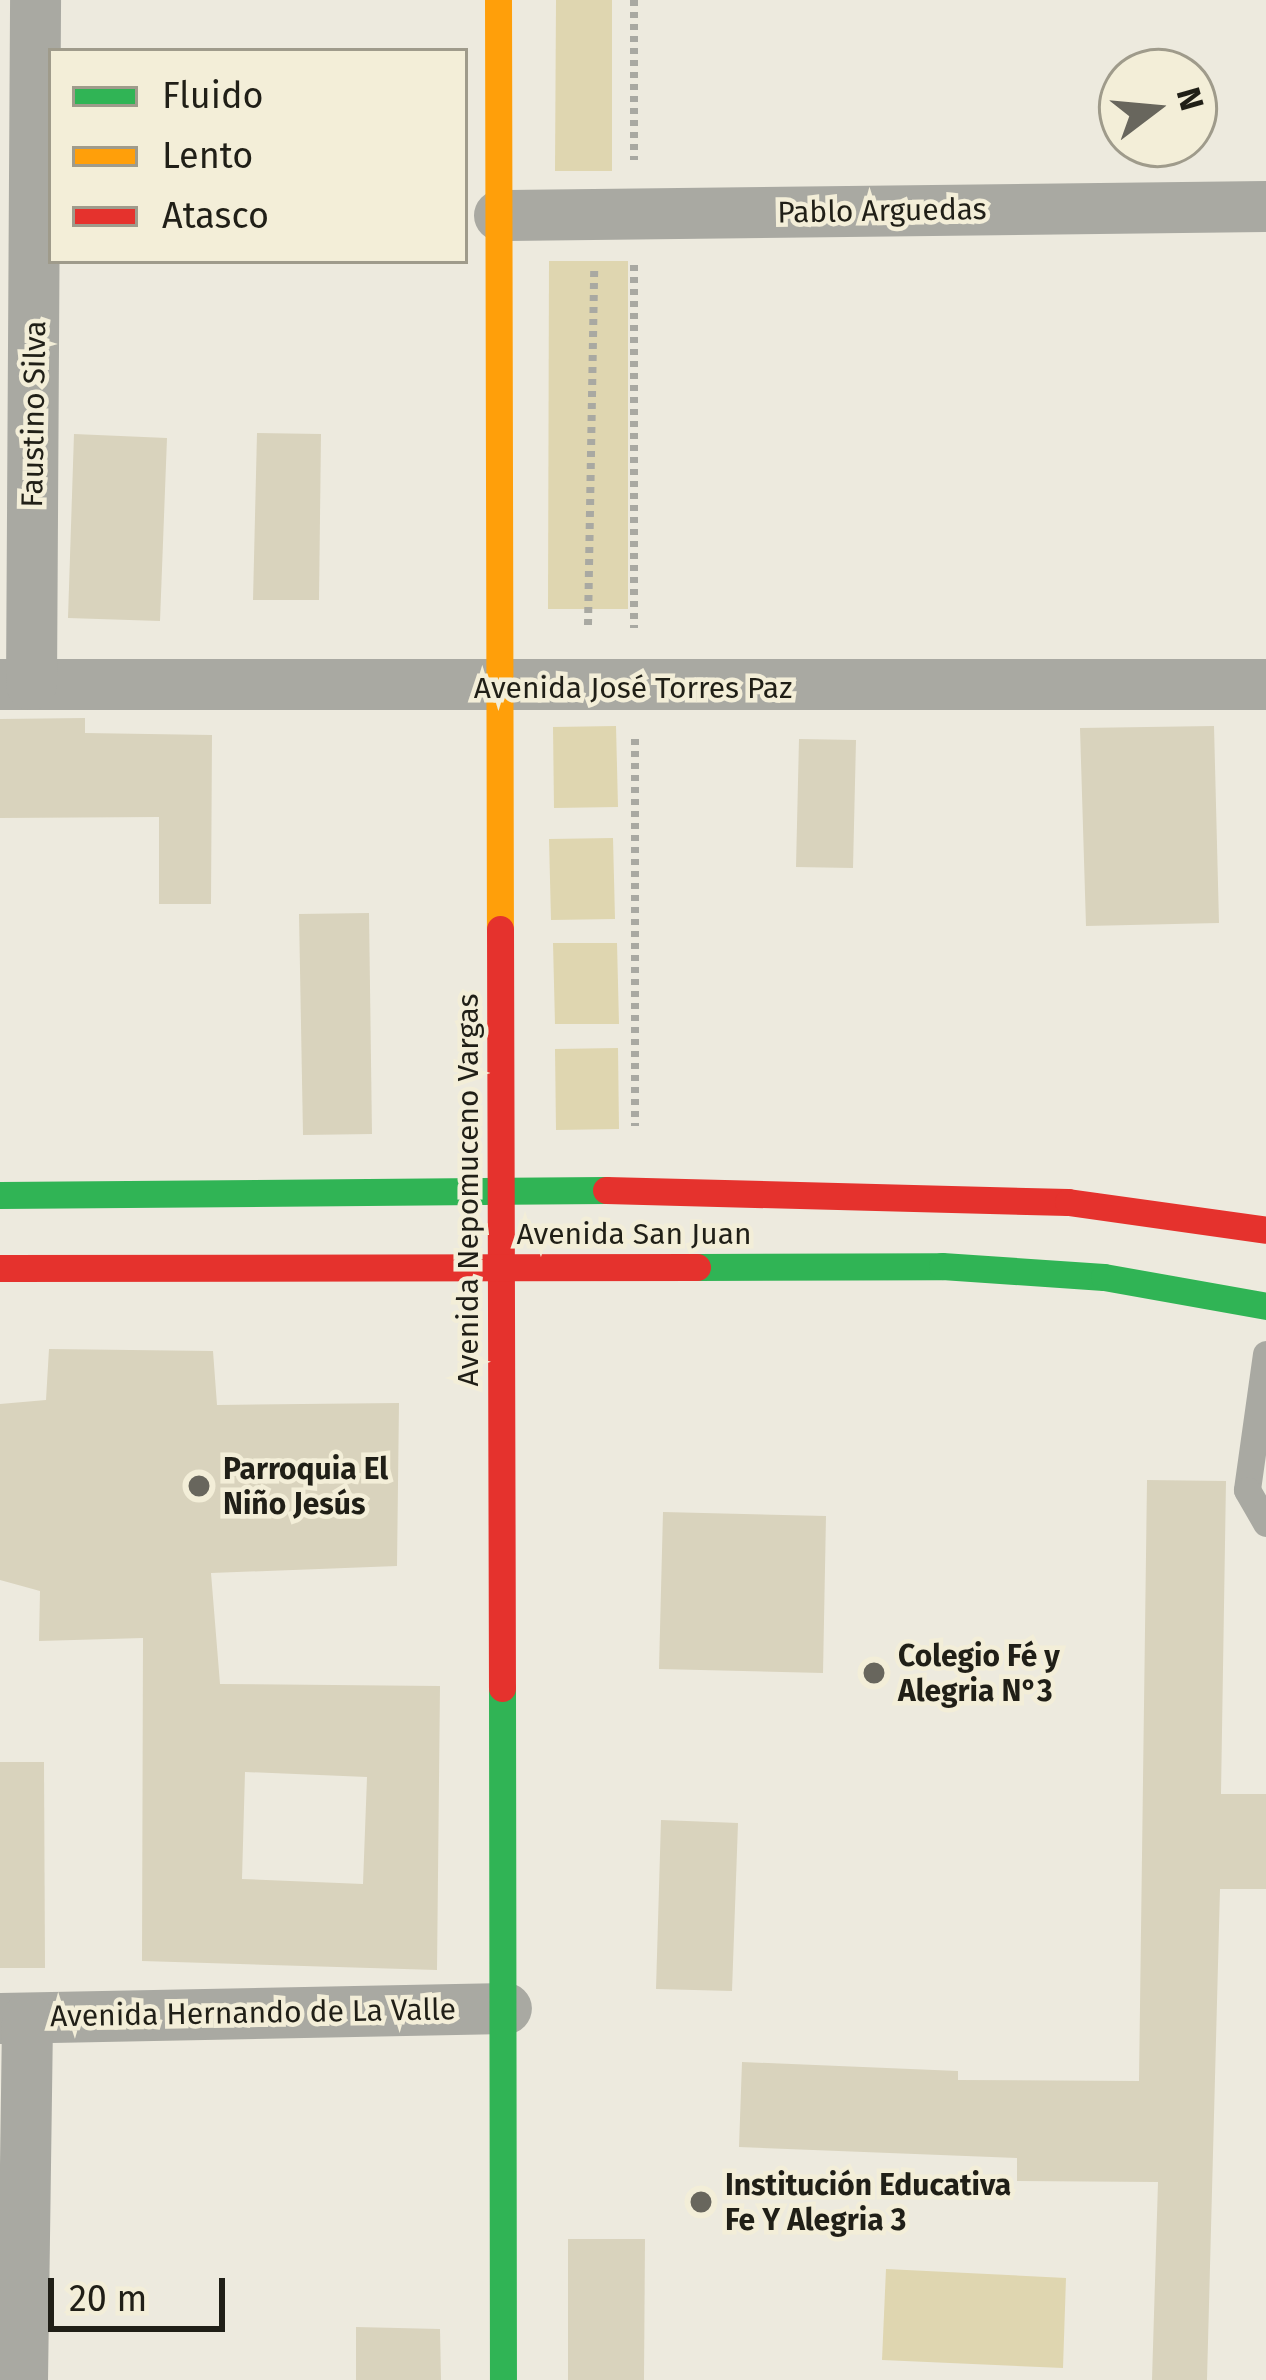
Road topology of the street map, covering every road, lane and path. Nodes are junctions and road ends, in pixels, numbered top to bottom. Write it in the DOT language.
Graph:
graph roads {
  1 [pos="35,0"];
  2 [pos="498,0"];
  3 [pos="634,0"];
  4 [pos="1266,206"];
  5 [pos="499,215"];
  6 [pos="18,222"];
  7 [pos="614,229"];
  8 [pos="588,625"];
  9 [pos="16,684"];
  10 [pos="1266,684"];
  11 [pos="635,689"];
  12 [pos="501,690"];
  13 [pos="635,1190"];
  14 [pos="500,1192"];
  15 [pos="0,1195"];
  16 [pos="1254,1223"];
  17 [pos="0,1268"];
  18 [pos="502,1268"];
  19 [pos="1266,1306"];
  20 [pos="1266,1354"];
  21 [pos="1266,1523"];
  22 [pos="506,2008"];
  23 [pos="13,2018"];
  24 [pos="22,2380"];
  25 [pos="503,2380"];
  1 -- 6 [label="street, Faustino Silva"];
  2 -- 5 [label="main road, Avenida Nepomuceno Vargas"];
  3 -- 7 [label="path"];
  4 -- 7 [label="street, Pablo Arguedas"];
  5 -- 7 [label="street, Pablo Arguedas"];
  5 -- 12 [label="main road, Avenida Nepomuceno Vargas"];
  6 -- 9 [label="street, Faustino Silva"];
  7 -- 8 [label="path"];
  7 -- 11 [label="path"];
  9 -- 12 [label="street, Avenida José Torres Paz"];
  10 -- 11 [label="street, Avenida José Torres Paz"];
  11 -- 12 [label="street, Avenida José Torres Paz"];
  11 -- 13 [label="path"];
  12 -- 14 [label="main road, Avenida Nepomuceno Vargas"];
  13 -- 14 [label="main road, Avenida San Juan"];
  13 -- 16 [label="main road, Avenida San Juan"];
  14 -- 15 [label="main road, Avenida San Juan"];
  14 -- 18 [label="main road, Avenida Nepomuceno Vargas"];
  17 -- 18 [label="main road, Avenida San Juan"];
  18 -- 19 [label="main road, Avenida San Juan"];
  18 -- 22 [label="main road, Avenida Nepomuceno Vargas"];
  20 -- 21 [label="lane"];
  22 -- 23 [label="street, Avenida Hernando de La Valle"];
  22 -- 25 [label="main road, Avenida Nepomuceno Vargas"];
  23 -- 24 [label="street"];
}
